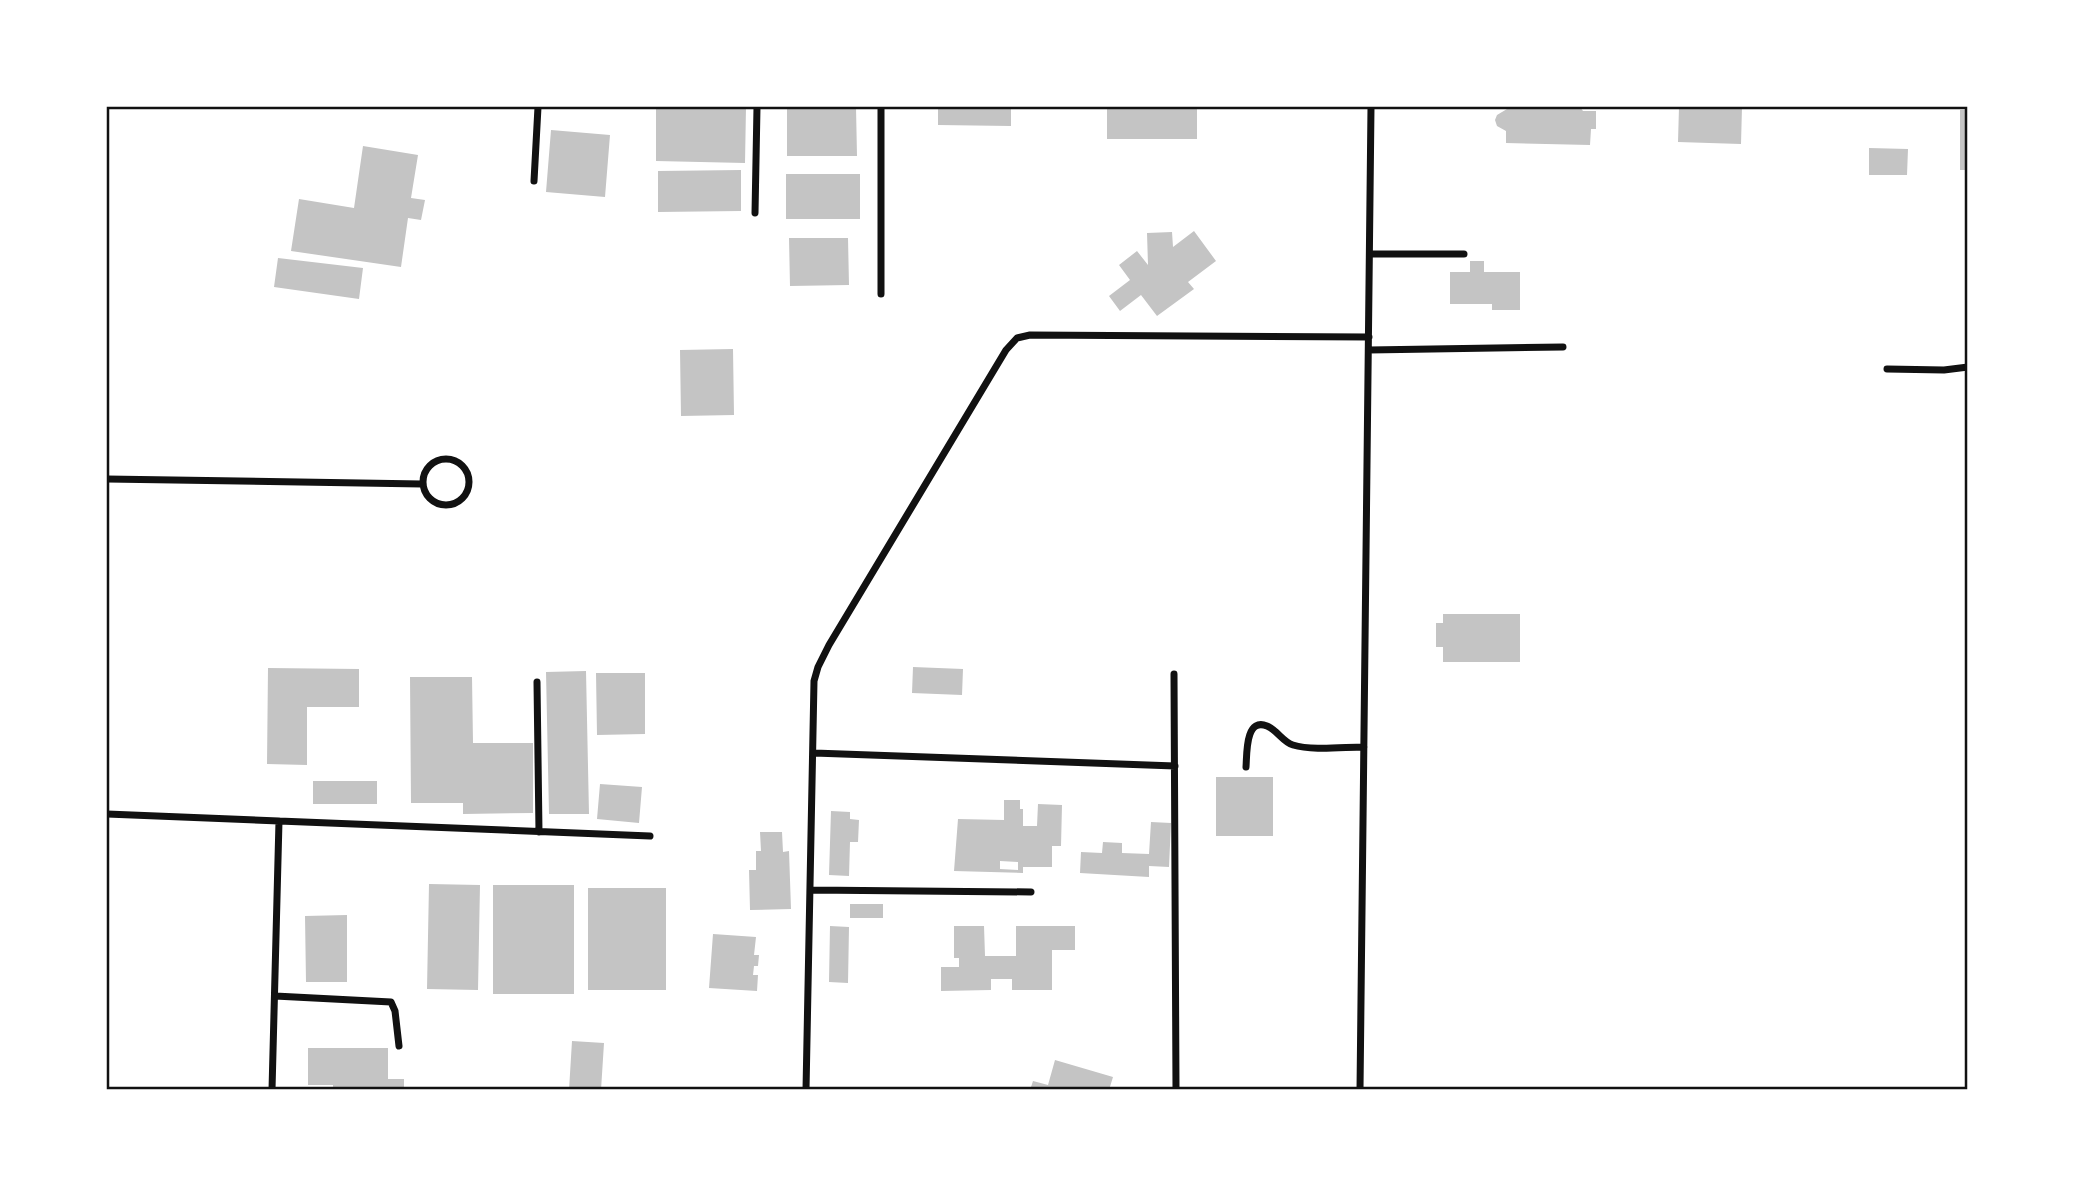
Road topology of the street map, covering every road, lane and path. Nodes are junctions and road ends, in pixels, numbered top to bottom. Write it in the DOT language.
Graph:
graph roads {
  1 [pos="538,107"];
  2 [pos="757,107"];
  3 [pos="881,107"];
  4 [pos="1371,107"];
  5 [pos="534,181"];
  6 [pos="755,213"];
  7 [pos="1371,254"];
  8 [pos="1464,254"];
  9 [pos="881,294"];
  10 [pos="1369,337"];
  11 [pos="1563,347"];
  12 [pos="1369,350"];
  13 [pos="1968,367"];
  14 [pos="1887,369"];
  15 [pos="107,479"];
  16 [pos="422,484"];
  17 [pos="1174,674"];
  18 [pos="537,682"];
  19 [pos="1364,747"];
  20 [pos="814,753"];
  21 [pos="1175,766"];
  22 [pos="1247,767"];
  23 [pos="107,814"];
  24 [pos="279,821"];
  25 [pos="539,832"];
  26 [pos="650,836"];
  27 [pos="811,890"];
  28 [pos="1031,892"];
  29 [pos="275,996"];
  30 [pos="399,1046"];
  31 [pos="272,1090"];
  32 [pos="806,1090"];
  33 [pos="1176,1090"];
  34 [pos="1360,1090"];
  1 -- 5 [label="street"];
  2 -- 6 [label="street"];
  3 -- 9 [label="street"];
  4 -- 7 [label="street"];
  7 -- 8 [label="street"];
  7 -- 10 [label="street"];
  10 -- 12 [label="street"];
  10 -- 20 [label="street"];
  11 -- 12 [label="street"];
  12 -- 19 [label="street"];
  13 -- 14 [label="street"];
  15 -- 16 [label="street"];
  16 -- 16 [label="street"];
  17 -- 21 [label="street"];
  18 -- 25 [label="street"];
  19 -- 22 [label="street"];
  19 -- 34 [label="street"];
  20 -- 21 [label="street"];
  20 -- 27 [label="street"];
  21 -- 33 [label="street"];
  23 -- 24 [label="street"];
  24 -- 25 [label="street"];
  24 -- 29 [label="street"];
  25 -- 26 [label="street"];
  27 -- 28 [label="street"];
  27 -- 32 [label="street"];
  29 -- 30 [label="street"];
  29 -- 31 [label="street"];
}
